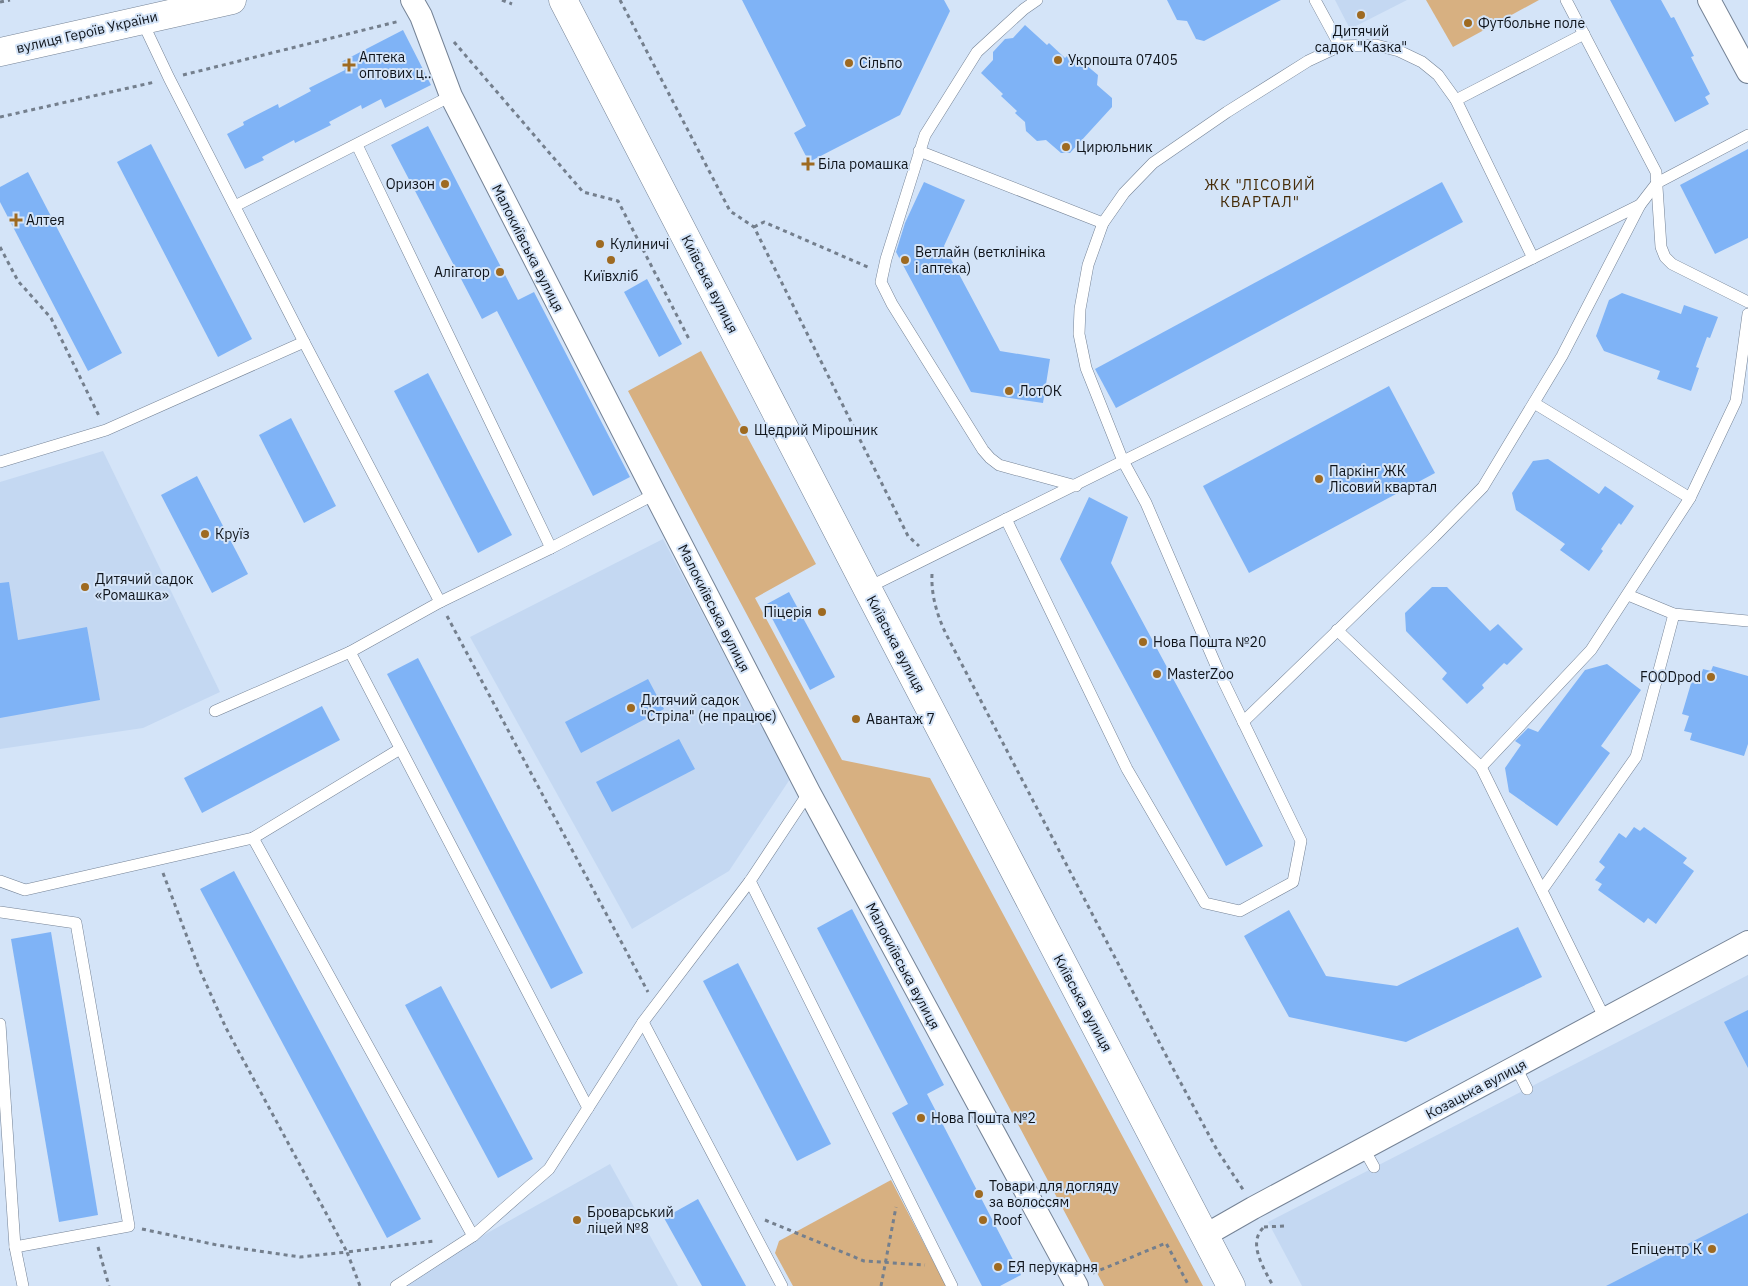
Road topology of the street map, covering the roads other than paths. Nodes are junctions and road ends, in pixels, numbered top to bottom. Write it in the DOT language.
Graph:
graph roads {
  1 [pos="232,0"];
  2 [pos="563,0"];
  3 [pos="1036,0"];
  4 [pos="1315,0"];
  5 [pos="1566,0"];
  6 [pos="1709,0"];
  7 [pos="409,10"];
  8 [pos="141,20"];
  9 [pos="1584,34"];
  10 [pos="1340,46"];
  11 [pos="0,52"];
  12 [pos="1748,72"];
  13 [pos="451,96"];
  14 [pos="1456,100"];
  15 [pos="1748,135"];
  16 [pos="357,145"];
  17 [pos="919,151"];
  18 [pos="1657,183"];
  19 [pos="1640,205"];
  20 [pos="235,206"];
  21 [pos="1103,223"];
  22 [pos="1533,258"];
  23 [pos="1748,302"];
  24 [pos="1748,314"];
  25 [pos="304,342"];
  26 [pos="1534,403"];
  27 [pos="1123,461"];
  28 [pos="0,462"];
  29 [pos="1076,486"];
  30 [pos="655,494"];
  31 [pos="1690,498"];
  32 [pos="1006,518"];
  33 [pos="551,548"];
  34 [pos="867,588"];
  35 [pos="1628,595"];
  36 [pos="440,602"];
  37 [pos="1674,614"];
  38 [pos="1748,622"];
  39 [pos="1337,630"];
  40 [pos="350,652"];
  41 [pos="215,711"];
  42 [pos="1243,722"];
  43 [pos="400,749"];
  44 [pos="1481,767"];
  45 [pos="809,792"];
  46 [pos="253,838"];
  47 [pos="0,881"];
  48 [pos="750,881"];
  49 [pos="1542,890"];
  50 [pos="0,912"];
  51 [pos="1748,942"];
  52 [pos="1605,1019"];
  53 [pos="643,1022"];
  54 [pos="0,1024"];
  55 [pos="1516,1067"];
  56 [pos="1527,1089"];
  57 [pos="588,1108"];
  58 [pos="473,1236"];
  59 [pos="1204,1236"];
  60 [pos="15,1247"];
  61 [pos="1072,1284"];
  62 [pos="23,1286"];
  63 [pos="396,1286"];
  64 [pos="782,1286"];
  65 [pos="952,1286"];
  66 [pos="1231,1286"];
  1 -- 8 [label="main road, вулиця Героїв України"];
  2 -- 34 [label="main road, Київська вулиця"];
  3 -- 17 [label="lane"];
  4 -- 10 [label="lane"];
  5 -- 9 [label="lane"];
  6 -- 12 [label="street"];
  7 -- 13 [label="street, Малокиївська вулиця"];
  8 -- 11 [label="main road, вулиця Героїв України"];
  8 -- 20 [label="lane"];
  9 -- 14 [label="lane"];
  9 -- 18 [label="lane"];
  10 -- 14 [label="lane"];
  10 -- 21 [label="lane"];
  13 -- 16 [label="lane"];
  13 -- 30 [label="street, Малокиївська вулиця"];
  14 -- 22 [label="lane"];
  15 -- 18 [label="lane"];
  16 -- 20 [label="lane"];
  16 -- 33 [label="lane"];
  17 -- 21 [label="lane"];
  17 -- 29 [label="lane"];
  18 -- 19 [label="lane"];
  18 -- 23 [label="lane"];
  19 -- 22 [label="lane"];
  19 -- 26 [label="lane"];
  20 -- 25 [label="lane"];
  21 -- 27 [label="lane"];
  22 -- 27 [label="lane"];
  24 -- 31 [label="lane"];
  25 -- 28 [label="lane"];
  25 -- 36 [label="lane"];
  26 -- 31 [label="lane"];
  26 -- 39 [label="lane"];
  27 -- 29 [label="lane"];
  27 -- 42 [label="lane"];
  29 -- 32 [label="lane"];
  30 -- 33 [label="lane"];
  30 -- 45 [label="street, Малокиївська вулиця"];
  31 -- 35 [label="lane"];
  32 -- 34 [label="lane"];
  32 -- 42 [label="lane"];
  33 -- 36 [label="lane"];
  34 -- 59 [label="main road, Київська вулиця"];
  35 -- 37 [label="lane"];
  35 -- 44 [label="lane"];
  36 -- 40 [label="lane"];
  37 -- 38 [label="lane"];
  37 -- 49 [label="lane"];
  39 -- 42 [label="lane"];
  39 -- 44 [label="lane"];
  40 -- 41 [label="lane"];
  40 -- 43 [label="lane"];
  43 -- 46 [label="lane"];
  43 -- 57 [label="lane"];
  44 -- 49 [label="lane"];
  45 -- 48 [label="lane"];
  45 -- 61 [label="street, Малокиївська вулиця"];
  46 -- 47 [label="lane"];
  46 -- 58 [label="lane"];
  48 -- 53 [label="lane"];
  48 -- 65 [label="lane"];
  49 -- 52 [label="lane"];
  50 -- 60 [label="lane"];
  51 -- 52 [label="street, Козацька вулиця"];
  52 -- 55 [label="street, Козацька вулиця"];
  53 -- 57 [label="lane"];
  53 -- 64 [label="lane"];
  54 -- 60 [label="lane"];
  55 -- 56 [label="lane"];
  55 -- 59 [label="street, Козацька вулиця"];
  57 -- 58 [label="lane"];
  58 -- 63 [label="lane"];
  59 -- 66 [label="main road, Київська вулиця"];
  60 -- 62 [label="lane"];
}
